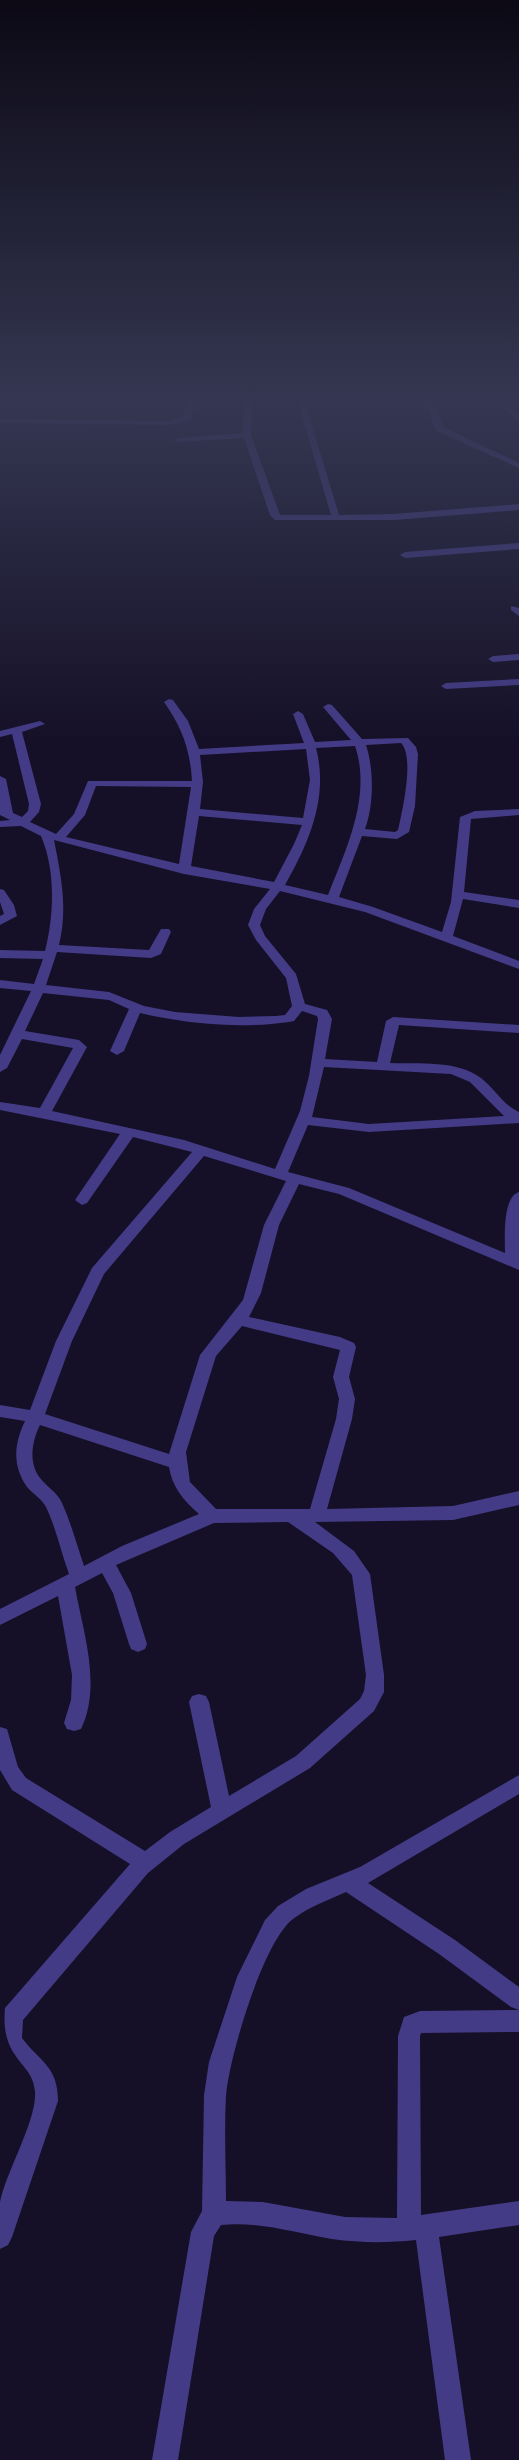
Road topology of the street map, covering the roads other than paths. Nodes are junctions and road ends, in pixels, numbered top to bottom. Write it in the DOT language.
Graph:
graph roads {
  1 [pos="274,514"];
  2 [pos="335,514"];
  3 [pos="434,514"];
  4 [pos="336,518"];
  5 [pos="519,546"];
  6 [pos="405,555"];
  7 [pos="519,657"];
  8 [pos="493,659"];
  9 [pos="519,682"];
  10 [pos="446,686"];
  11 [pos="169,702"];
  12 [pos="328,707"];
  13 [pos="298,714"];
  14 [pos="40,724"];
  15 [pos="16,730"];
  16 [pos="0,734"];
  17 [pos="359,742"];
  18 [pos="313,746"];
  19 [pos="195,752"];
  20 [pos="0,779"];
  21 [pos="197,784"];
  22 [pos="194,812"];
  23 [pos="519,812"];
  24 [pos="3,816"];
  25 [pos="24,822"];
  26 [pos="309,822"];
  27 [pos="358,832"];
  28 [pos="45,834"];
  29 [pos="58,838"];
  30 [pos="184,870"];
  31 [pos="277,886"];
  32 [pos="0,893"];
  33 [pos="458,895"];
  34 [pos="332,899"];
  35 [pos="519,904"];
  36 [pos="0,921"];
  37 [pos="165,932"];
  38 [pos="446,939"];
  39 [pos="52,951"];
  40 [pos="0,954"];
  41 [pos="519,965"];
  42 [pos="0,984"];
  43 [pos="38,989"];
  44 [pos="299,1006"];
  45 [pos="136,1007"];
  46 [pos="519,1029"];
  47 [pos="17,1034"];
  48 [pos="117,1051"];
  49 [pos="318,1063"];
  50 [pos="383,1066"];
  51 [pos="0,1068"];
  52 [pos="0,1106"];
  53 [pos="44,1113"];
  54 [pos="519,1118"];
  55 [pos="303,1120"];
  56 [pos="129,1132"];
  57 [pos="201,1150"];
  58 [pos="287,1177"];
  59 [pos="519,1197"];
  60 [pos="82,1200"];
  61 [pos="515,1263"];
  62 [pos="238,1320"];
  63 [pos="0,1411"];
  64 [pos="36,1417"];
  65 [pos="177,1463"];
  66 [pos="519,1498"];
  67 [pos="290,1515"];
  68 [pos="317,1515"];
  69 [pos="212,1516"];
  70 [pos="106,1563"];
  71 [pos="72,1580"];
  72 [pos="0,1618"];
  73 [pos="138,1644"];
  74 [pos="199,1702"];
  75 [pos="74,1723"];
  76 [pos="0,1735"];
  77 [pos="519,1784"];
  78 [pos="222,1811"];
  79 [pos="146,1863"];
  80 [pos="348,1882"];
  81 [pos="519,2000"];
  82 [pos="519,2021"];
  83 [pos="519,2213"];
  84 [pos="214,2214"];
  85 [pos="418,2226"];
  86 [pos="0,2237"];
  87 [pos="165,2460"];
  88 [pos="458,2460"];
  1 -- 4 [label="street"];
  2 -- 4 [label="street"];
  3 -- 4 [label="street"];
  5 -- 6 [label="street"];
  7 -- 8 [label="street"];
  9 -- 10 [label="street"];
  11 -- 19 [label="street"];
  12 -- 17 [label="street"];
  13 -- 18 [label="street"];
  14 -- 15 [label="street"];
  15 -- 16 [label="street"];
  15 -- 25 [label="street"];
  17 -- 18 [label="street"];
  17 -- 27 [label="street"];
  17 -- 27 [label="street"];
  18 -- 19 [label="street"];
  18 -- 26 [label="street"];
  19 -- 21 [label="street"];
  20 -- 24 [label="street"];
  21 -- 22 [label="street"];
  21 -- 29 [label="street"];
  22 -- 26 [label="street"];
  22 -- 30 [label="street"];
  23 -- 33 [label="street"];
  24 -- 25 [label="street"];
  25 -- 28 [label="street"];
  26 -- 31 [label="street"];
  27 -- 34 [label="street"];
  28 -- 29 [label="street"];
  28 -- 39 [label="street"];
  29 -- 30 [label="street"];
  30 -- 31 [label="street"];
  31 -- 34 [label="street"];
  31 -- 44 [label="street"];
  32 -- 36 [label="street"];
  33 -- 35 [label="street"];
  33 -- 38 [label="street"];
  34 -- 38 [label="street"];
  37 -- 39 [label="street"];
  38 -- 41 [label="street"];
  39 -- 40 [label="street"];
  39 -- 43 [label="street"];
  42 -- 43 [label="street"];
  43 -- 45 [label="street"];
  43 -- 47 [label="street"];
  44 -- 45 [label="street"];
  44 -- 49 [label="street"];
  45 -- 48 [label="street"];
  46 -- 50 [label="street"];
  47 -- 51 [label="street"];
  47 -- 53 [label="street"];
  49 -- 50 [label="street"];
  49 -- 55 [label="street"];
  50 -- 54 [label="street"];
  52 -- 53 [label="street"];
  53 -- 56 [label="street"];
  54 -- 55 [label="street"];
  55 -- 58 [label="street"];
  56 -- 57 [label="street"];
  56 -- 60 [label="street"];
  57 -- 58 [label="street"];
  57 -- 64 [label="street"];
  58 -- 61 [label="street"];
  58 -- 62 [label="street"];
  59 -- 61 [label="street"];
  62 -- 65 [label="street"];
  62 -- 68 [label="street"];
  63 -- 64 [label="street"];
  64 -- 65 [label="street"];
  64 -- 71 [label="street"];
  65 -- 69 [label="street"];
  66 -- 68 [label="street"];
  67 -- 68 [label="street"];
  67 -- 69 [label="street"];
  67 -- 78 [label="street"];
  69 -- 70 [label="street"];
  70 -- 71 [label="street"];
  70 -- 73 [label="street"];
  71 -- 72 [label="street"];
  71 -- 75 [label="street"];
  74 -- 78 [label="street"];
  76 -- 79 [label="street"];
  77 -- 80 [label="street"];
  78 -- 79 [label="street"];
  79 -- 86 [label="street"];
  80 -- 81 [label="street"];
  80 -- 84 [label="street"];
  82 -- 85 [label="street"];
  83 -- 85 [label="street"];
  84 -- 85 [label="street"];
  84 -- 87 [label="street"];
  85 -- 88 [label="street"];
}
